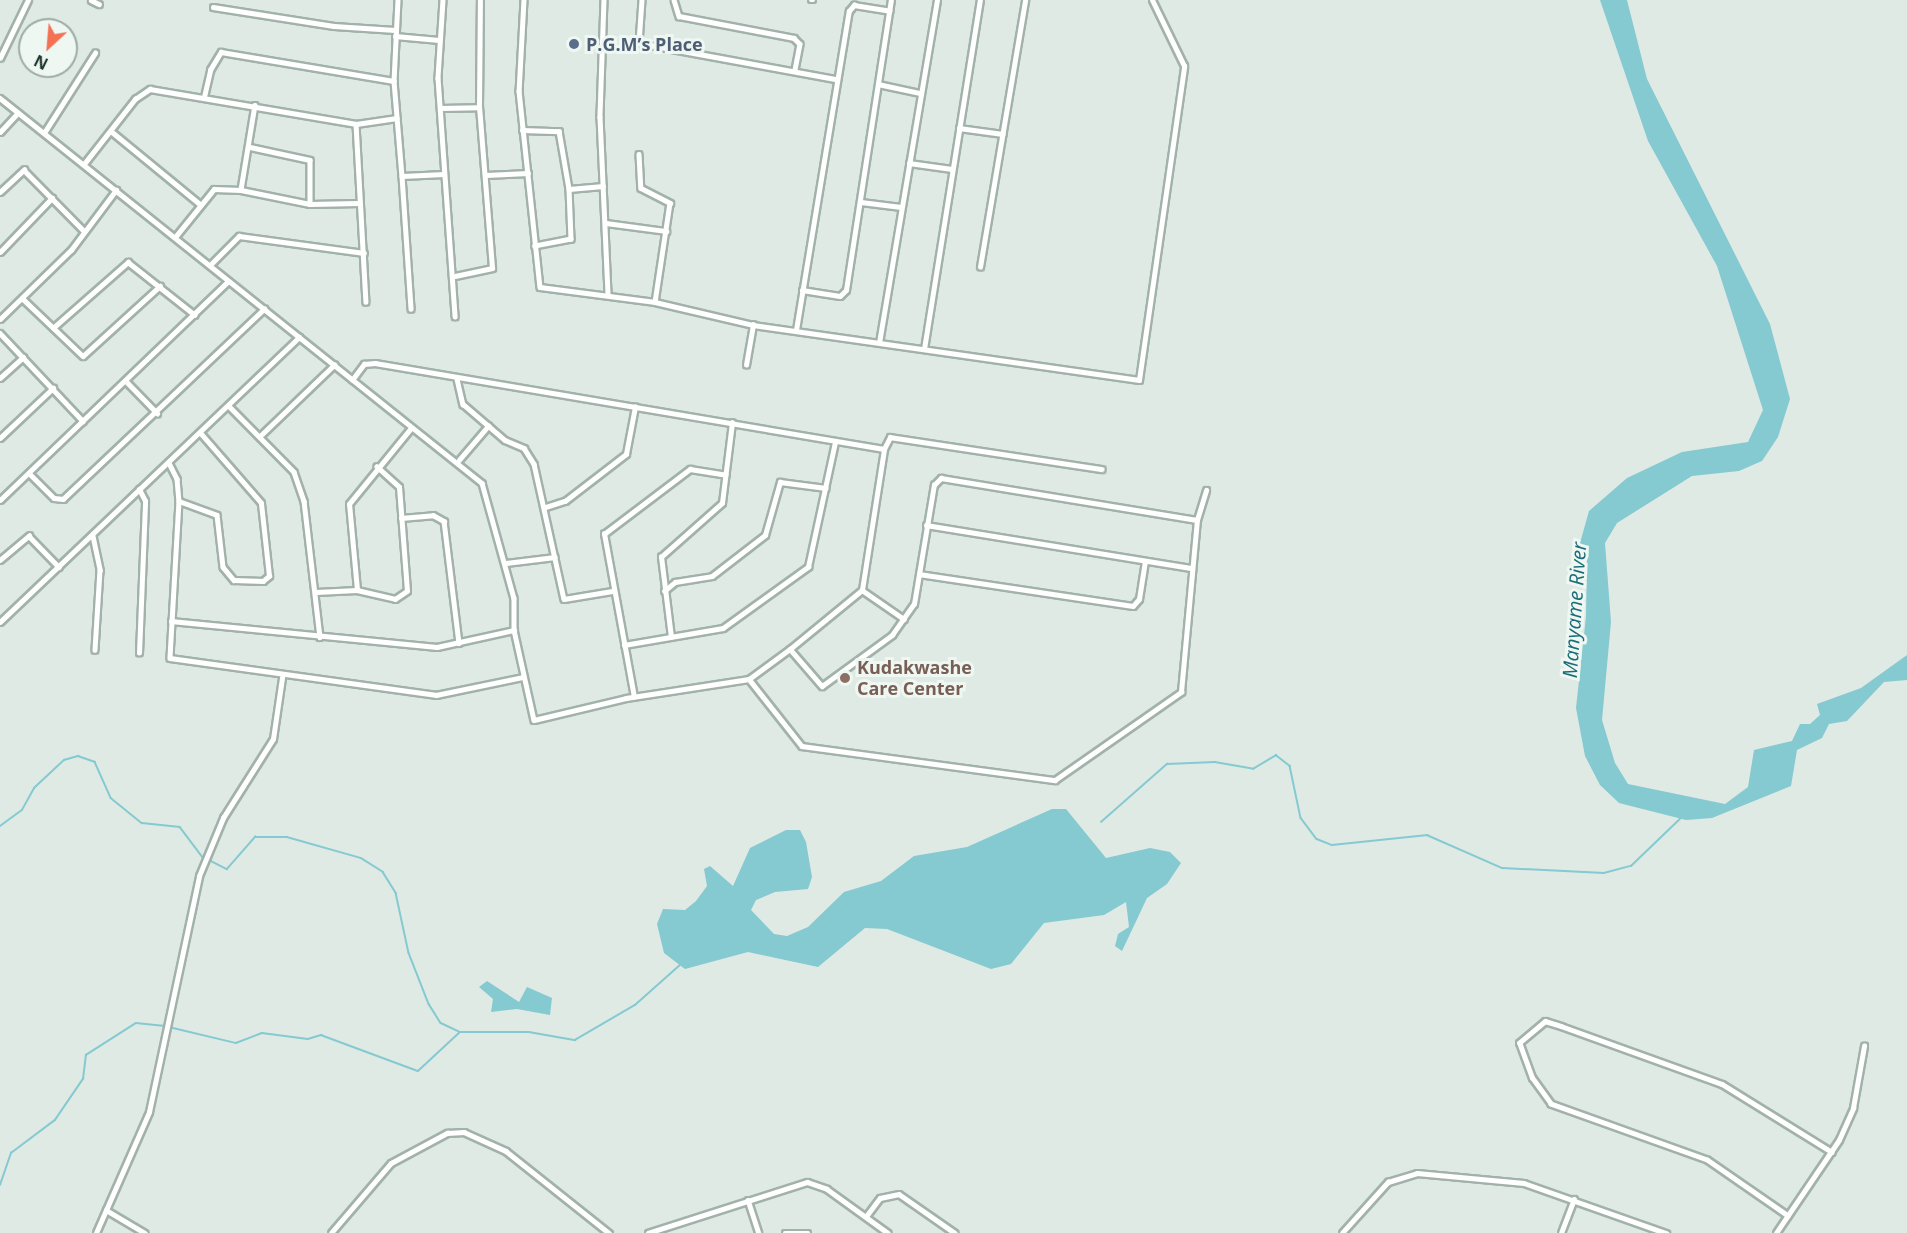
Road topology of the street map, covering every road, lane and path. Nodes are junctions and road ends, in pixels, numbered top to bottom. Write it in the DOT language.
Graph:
graph roads {
  1 [pos="28,0"];
  2 [pos="91,0"];
  3 [pos="398,0"];
  4 [pos="443,0"];
  5 [pos="480,0"];
  6 [pos="524,0"];
  7 [pos="604,0"];
  8 [pos="642,0"];
  9 [pos="675,0"];
  10 [pos="891,0"];
  11 [pos="937,0"];
  12 [pos="980,0"];
  13 [pos="1025,0"];
  14 [pos="1152,0"];
  15 [pos="99,4"];
  16 [pos="213,7"];
  17 [pos="890,12"];
  18 [pos="395,33"];
  19 [pos="439,40"];
  20 [pos="95,53"];
  21 [pos="0,58"];
  22 [pos="795,69"];
  23 [pos="835,79"];
  24 [pos="394,81"];
  25 [pos="878,84"];
  26 [pos="921,93"];
  27 [pos="204,97"];
  28 [pos="0,98"];
  29 [pos="255,105"];
  30 [pos="479,107"];
  31 [pos="440,108"];
  32 [pos="18,113"];
  33 [pos="397,118"];
  34 [pos="356,124"];
  35 [pos="959,128"];
  36 [pos="522,130"];
  37 [pos="111,131"];
  38 [pos="0,132"];
  39 [pos="44,133"];
  40 [pos="1004,134"];
  41 [pos="250,147"];
  42 [pos="639,154"];
  43 [pos="909,163"];
  44 [pos="84,164"];
  45 [pos="952,169"];
  46 [pos="528,172"];
  47 [pos="444,174"];
  48 [pos="486,175"];
  49 [pos="402,176"];
  50 [pos="603,186"];
  51 [pos="569,189"];
  52 [pos="116,190"];
  53 [pos="241,190"];
  54 [pos="0,192"];
  55 [pos="52,198"];
  56 [pos="861,202"];
  57 [pos="359,203"];
  58 [pos="200,204"];
  59 [pos="310,204"];
  60 [pos="901,207"];
  61 [pos="606,223"];
  62 [pos="84,231"];
  63 [pos="666,231"];
  64 [pos="176,236"];
  65 [pos="535,246"];
  66 [pos="0,252"];
  67 [pos="364,253"];
  68 [pos="210,265"];
  69 [pos="980,267"];
  70 [pos="454,276"];
  71 [pos="228,281"];
  72 [pos="160,286"];
  73 [pos="802,290"];
  74 [pos="608,293"];
  75 [pos="22,298"];
  76 [pos="366,302"];
  77 [pos="655,302"];
  78 [pos="264,309"];
  79 [pos="411,309"];
  80 [pos="195,315"];
  81 [pos="455,316"];
  82 [pos="0,319"];
  83 [pos="753,325"];
  84 [pos="53,328"];
  85 [pos="796,330"];
  86 [pos="0,333"];
  87 [pos="299,337"];
  88 [pos="879,343"];
  89 [pos="924,349"];
  90 [pos="22,357"];
  91 [pos="334,365"];
  92 [pos="746,365"];
  93 [pos="0,378"];
  94 [pos="458,379"];
  95 [pos="352,380"];
  96 [pos="126,381"];
  97 [pos="53,388"];
  98 [pos="230,407"];
  99 [pos="635,407"];
  100 [pos="157,413"];
  101 [pos="83,421"];
  102 [pos="732,423"];
  103 [pos="488,426"];
  104 [pos="411,428"];
  105 [pos="201,434"];
  106 [pos="260,436"];
  107 [pos="0,438"];
  108 [pos="835,442"];
  109 [pos="884,449"];
  110 [pos="459,460"];
  111 [pos="169,463"];
  112 [pos="377,467"];
  113 [pos="1102,470"];
  114 [pos="29,473"];
  115 [pos="726,475"];
  116 [pos="826,488"];
  117 [pos="140,489"];
  118 [pos="1206,490"];
  119 [pos="0,500"];
  120 [pos="179,501"];
  121 [pos="546,507"];
  122 [pos="401,518"];
  123 [pos="1197,520"];
  124 [pos="926,525"];
  125 [pos="93,536"];
  126 [pos="555,557"];
  127 [pos="0,560"];
  128 [pos="1145,562"];
  129 [pos="506,563"];
  130 [pos="59,567"];
  131 [pos="1191,568"];
  132 [pos="919,574"];
  133 [pos="357,590"];
  134 [pos="862,590"];
  135 [pos="613,591"];
  136 [pos="664,591"];
  137 [pos="316,592"];
  138 [pos="904,619"];
  139 [pos="171,621"];
  140 [pos="0,622"];
  141 [pos="514,630"];
  142 [pos="320,637"];
  143 [pos="671,637"];
  144 [pos="459,643"];
  145 [pos="624,645"];
  146 [pos="790,649"];
  147 [pos="94,650"];
  148 [pos="139,653"];
  149 [pos="523,677"];
  150 [pos="282,678"];
  151 [pos="749,679"];
  152 [pos="634,697"];
  153 [pos="1864,1046"];
  154 [pos="1832,1152"];
  155 [pos="1574,1199"];
  156 [pos="748,1200"];
  157 [pos="106,1210"];
  158 [pos="867,1215"];
  159 [pos="1788,1216"];
  160 [pos="1651,1227"];
  161 [pos="96,1233"];
  162 [pos="145,1233"];
  163 [pos="331,1233"];
  164 [pos="609,1233"];
  165 [pos="648,1233"];
  166 [pos="759,1233"];
  167 [pos="785,1233"];
  168 [pos="808,1233"];
  169 [pos="888,1233"];
  170 [pos="955,1233"];
  171 [pos="1342,1233"];
  172 [pos="1561,1233"];
  173 [pos="1648,1233"];
  174 [pos="1666,1233"];
  175 [pos="1776,1233"];
  1 -- 21 [label="street"];
  2 -- 15 [label="street"];
  3 -- 18 [label="street"];
  4 -- 19 [label="street"];
  5 -- 30 [label="street"];
  6 -- 36 [label="street"];
  7 -- 50 [label="street"];
  8 -- 22 [label="street"];
  9 -- 22 [label="street"];
  10 -- 17 [label="street"];
  11 -- 26 [label="street"];
  12 -- 35 [label="street"];
  13 -- 40 [label="street"];
  14 -- 89 [label="street"];
  16 -- 18 [label="street"];
  17 -- 23 [label="street"];
  17 -- 25 [label="street"];
  18 -- 19 [label="street"];
  18 -- 24 [label="street"];
  19 -- 31 [label="street"];
  20 -- 39 [label="street"];
  22 -- 23 [label="street"];
  23 -- 73 [label="street"];
  24 -- 27 [label="street"];
  24 -- 33 [label="street"];
  25 -- 26 [label="street"];
  25 -- 56 [label="street"];
  26 -- 43 [label="street"];
  27 -- 29 [label="street"];
  27 -- 37 [label="street"];
  28 -- 32 [label="street"];
  29 -- 34 [label="street"];
  29 -- 41 [label="street"];
  30 -- 31 [label="street"];
  30 -- 48 [label="street"];
  31 -- 47 [label="street"];
  32 -- 38 [label="street"];
  32 -- 39 [label="street"];
  33 -- 34 [label="street"];
  33 -- 49 [label="street"];
  34 -- 57 [label="street"];
  35 -- 40 [label="street"];
  35 -- 45 [label="street"];
  36 -- 46 [label="street"];
  36 -- 51 [label="street"];
  37 -- 44 [label="street"];
  37 -- 58 [label="street"];
  39 -- 44 [label="street"];
  40 -- 69 [label="street"];
  41 -- 53 [label="street"];
  41 -- 59 [label="street"];
  42 -- 63 [label="street"];
  43 -- 45 [label="street"];
  43 -- 60 [label="street"];
  44 -- 52 [label="street"];
  45 -- 89 [label="street"];
  46 -- 48 [label="street"];
  46 -- 65 [label="street"];
  47 -- 49 [label="street"];
  47 -- 70 [label="street"];
  48 -- 70 [label="street"];
  49 -- 79 [label="street"];
  50 -- 51 [label="street"];
  50 -- 61 [label="street"];
  51 -- 65 [label="street"];
  52 -- 62 [label="street"];
  52 -- 64 [label="street"];
  53 -- 58 [label="street"];
  53 -- 59 [label="street"];
  54 -- 55 [label="street"];
  55 -- 62 [label="street"];
  55 -- 66 [label="street"];
  56 -- 60 [label="street"];
  56 -- 73 [label="street"];
  57 -- 59 [label="street"];
  57 -- 67 [label="street"];
  58 -- 64 [label="street"];
  60 -- 88 [label="street"];
  61 -- 63 [label="street"];
  61 -- 74 [label="street"];
  62 -- 75 [label="street"];
  63 -- 77 [label="street"];
  64 -- 68 [label="street"];
  65 -- 74 [label="street"];
  67 -- 68 [label="street"];
  67 -- 76 [label="street"];
  68 -- 71 [label="street"];
  70 -- 81 [label="street"];
  71 -- 78 [label="street"];
  71 -- 80 [label="street"];
  72 -- 80 [label="street"];
  72 -- 84 [label="street"];
  72 -- 84 [label="street"];
  73 -- 85 [label="street"];
  74 -- 77 [label="street"];
  75 -- 82 [label="street"];
  75 -- 84 [label="street"];
  77 -- 83 [label="street"];
  78 -- 87 [label="street"];
  78 -- 100 [label="street"];
  80 -- 96 [label="street"];
  83 -- 85 [label="street"];
  83 -- 92 [label="street"];
  85 -- 88 [label="street"];
  86 -- 90 [label="street"];
  87 -- 91 [label="street"];
  87 -- 98 [label="street"];
  88 -- 89 [label="street"];
  90 -- 93 [label="street"];
  90 -- 97 [label="street"];
  91 -- 95 [label="street"];
  91 -- 106 [label="street"];
  94 -- 95 [label="street"];
  94 -- 99 [label="street"];
  94 -- 103 [label="street"];
  95 -- 104 [label="street"];
  96 -- 100 [label="street"];
  96 -- 101 [label="street"];
  97 -- 101 [label="street"];
  97 -- 107 [label="street"];
  98 -- 105 [label="street"];
  98 -- 106 [label="street"];
  99 -- 102 [label="street"];
  99 -- 121 [label="street"];
  100 -- 114 [label="street"];
  101 -- 114 [label="street"];
  102 -- 108 [label="street"];
  102 -- 115 [label="street"];
  103 -- 110 [label="street"];
  103 -- 121 [label="street"];
  104 -- 110 [label="street"];
  104 -- 112 [label="street"];
  105 -- 111 [label="street"];
  105 -- 120 [label="street"];
  106 -- 137 [label="street"];
  108 -- 109 [label="street"];
  108 -- 116 [label="street"];
  109 -- 113 [label="street"];
  109 -- 134 [label="street"];
  110 -- 129 [label="street"];
  111 -- 117 [label="street"];
  111 -- 120 [label="street"];
  112 -- 122 [label="street"];
  112 -- 133 [label="street"];
  114 -- 119 [label="street"];
  115 -- 135 [label="street"];
  115 -- 136 [label="street"];
  116 -- 136 [label="street"];
  116 -- 143 [label="street"];
  117 -- 125 [label="street"];
  117 -- 148 [label="street"];
  118 -- 123 [label="street"];
  120 -- 139 [label="street"];
  121 -- 126 [label="street"];
  122 -- 133 [label="street"];
  122 -- 144 [label="street"];
  123 -- 124 [label="street"];
  123 -- 131 [label="street"];
  124 -- 128 [label="street"];
  124 -- 132 [label="street"];
  125 -- 130 [label="street"];
  125 -- 147 [label="street"];
  126 -- 129 [label="street"];
  126 -- 135 [label="street"];
  127 -- 130 [label="street"];
  128 -- 131 [label="street"];
  128 -- 132 [label="street"];
  129 -- 141 [label="street"];
  130 -- 140 [label="street"];
  131 -- 151 [label="street"];
  132 -- 138 [label="street"];
  133 -- 137 [label="street"];
  134 -- 138 [label="street"];
  134 -- 146 [label="street"];
  135 -- 145 [label="street"];
  136 -- 143 [label="street"];
  137 -- 142 [label="street"];
  138 -- 146 [label="street"];
  139 -- 142 [label="street"];
  139 -- 150 [label="street"];
  141 -- 144 [label="street"];
  141 -- 149 [label="street"];
  142 -- 144 [label="street"];
  143 -- 145 [label="street"];
  145 -- 152 [label="street"];
  146 -- 151 [label="street"];
  149 -- 150 [label="street"];
  149 -- 152 [label="street"];
  150 -- 157 [label="street"];
  151 -- 152 [label="street"];
  153 -- 154 [label="street"];
  154 -- 159 [label="street"];
  154 -- 159 [label="street"];
  155 -- 160 [label="street"];
  155 -- 171 [label="street"];
  155 -- 172 [label="street"];
  156 -- 158 [label="street"];
  156 -- 165 [label="street"];
  156 -- 166 [label="street"];
  157 -- 161 [label="street"];
  157 -- 162 [label="street"];
  158 -- 169 [label="street"];
  158 -- 170 [label="street"];
  159 -- 175 [label="street"];
  160 -- 173 [label="street"];
  160 -- 174 [label="street"];
  163 -- 164 [label="street"];
  167 -- 168 [label="street"];
}
